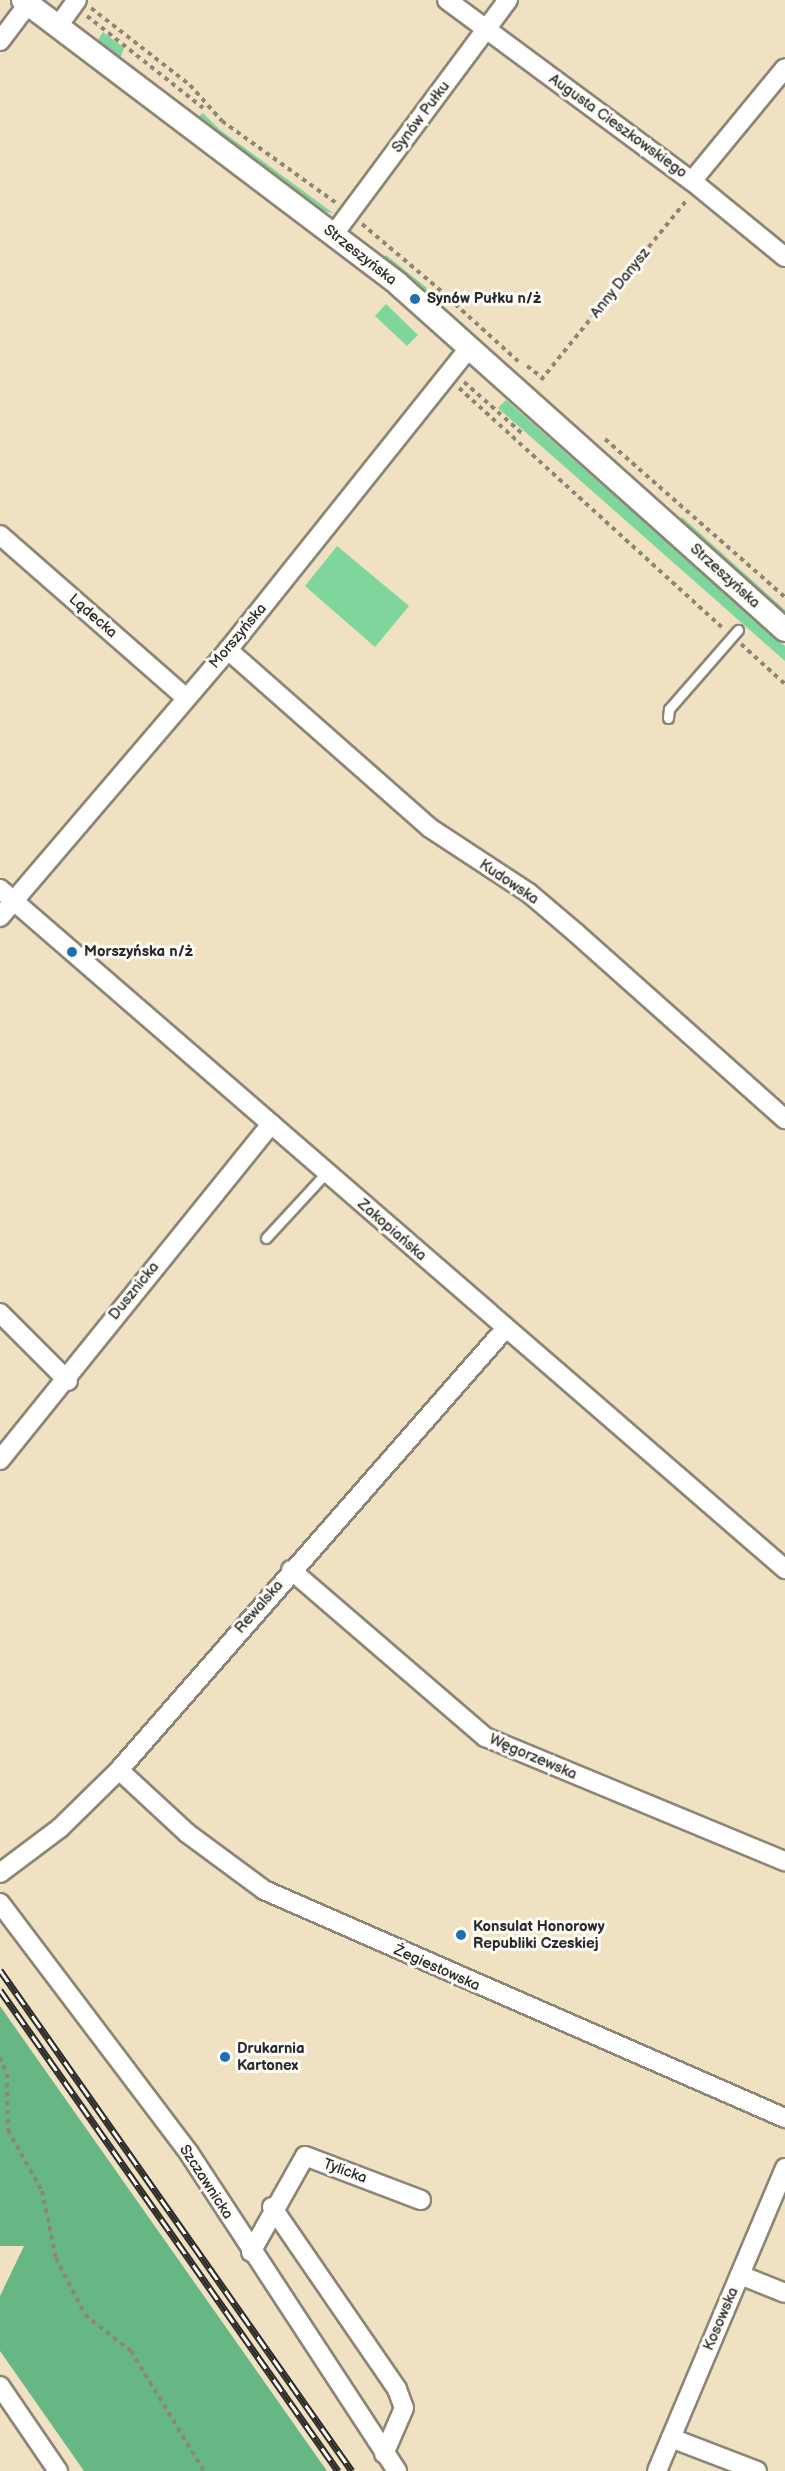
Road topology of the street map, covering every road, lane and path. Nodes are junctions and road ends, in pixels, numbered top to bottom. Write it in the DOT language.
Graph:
graph roads {
  1 [pos="447,0"];
  2 [pos="507,0"];
  3 [pos="81,1"];
  4 [pos="25,2"];
  5 [pos="58,26"];
  6 [pos="486,29"];
  7 [pos="0,41"];
  8 [pos="785,68"];
  9 [pos="696,183"];
  10 [pos="344,207"];
  11 [pos="356,217"];
  12 [pos="334,234"];
  13 [pos="785,257"];
  14 [pos="446,295"];
  15 [pos="469,348"];
  16 [pos="527,366"];
  17 [pos="459,377"];
  18 [pos="453,381"];
  19 [pos="489,408"];
  20 [pos="484,412"];
  21 [pos="597,432"];
  22 [pos="524,435"];
  23 [pos="0,535"];
  24 [pos="785,597"];
  25 [pos="785,630"];
  26 [pos="736,634"];
  27 [pos="228,650"];
  28 [pos="785,684"];
  29 [pos="185,697"];
  30 [pos="668,718"];
  31 [pos="7,895"];
  32 [pos="0,917"];
  33 [pos="785,1119"];
  34 [pos="271,1124"];
  35 [pos="326,1173"];
  36 [pos="266,1238"];
  37 [pos="0,1313"];
  38 [pos="506,1328"];
  39 [pos="68,1381"];
  40 [pos="0,1460"];
  41 [pos="785,1569"];
  42 [pos="291,1570"];
  43 [pos="119,1770"];
  44 [pos="785,1861"];
  45 [pos="0,1873"];
  46 [pos="0,1903"];
  47 [pos="0,2057"];
  48 [pos="785,2118"];
  49 [pos="785,2168"];
  50 [pos="421,2199"];
  51 [pos="272,2207"];
  52 [pos="251,2252"];
  53 [pos="740,2275"];
  54 [pos="785,2293"];
  55 [pos="0,2386"];
  56 [pos="671,2438"];
  57 [pos="384,2454"];
  58 [pos="58,2471"];
  59 [pos="204,2471"];
  60 [pos="397,2471"];
  61 [pos="657,2471"];
  62 [pos="757,2471"];
  1 -- 6 [label="street, Augusta Cieszkowskiego"];
  2 -- 6 [label="street, Synów Pułku"];
  3 -- 5 [label="street"];
  3 -- 10 [label="path"];
  4 -- 5 [label="street, Strzeszyńska"];
  4 -- 7 [label="street"];
  5 -- 12 [label="street, Strzeszyńska"];
  6 -- 9 [label="street, Augusta Cieszkowskiego"];
  6 -- 12 [label="street, Synów Pułku"];
  8 -- 9 [label="street"];
  9 -- 13 [label="street, Augusta Cieszkowskiego"];
  9 -- 16 [label="path, Anny Danysz"];
  11 -- 14 [label="path"];
  12 -- 15 [label="street, Strzeszyńska"];
  15 -- 25 [label="street, Strzeszyńska"];
  15 -- 27 [label="street, Morszyńska"];
  17 -- 22 [label="path"];
  18 -- 20 [label="path"];
  19 -- 20 [label="path"];
  20 -- 26 [label="path"];
  21 -- 24 [label="path"];
  23 -- 29 [label="street, Lądecka"];
  26 -- 28 [label="path"];
  26 -- 30 [label="lane"];
  27 -- 29 [label="street, Morszyńska"];
  27 -- 33 [label="street, Kudowska"];
  29 -- 31 [label="street, Morszyńska"];
  31 -- 32 [label="street, Morszyńska"];
  31 -- 34 [label="street, Zakopiańska"];
  34 -- 35 [label="street, Zakopiańska"];
  34 -- 39 [label="street, Dusznicka"];
  35 -- 36 [label="lane"];
  35 -- 38 [label="street, Zakopiańska"];
  37 -- 39 [label="street"];
  38 -- 41 [label="street, Zakopiańska"];
  38 -- 42 [label="street, Rewalska"];
  39 -- 40 [label="street, Dusznicka"];
  42 -- 43 [label="street, Rewalska"];
  42 -- 44 [label="street, Węgorzewska"];
  43 -- 45 [label="street, Rewalska"];
  43 -- 48 [label="street, Żegiestowska"];
  46 -- 52 [label="street, Szczawnicka"];
  47 -- 59 [label="path"];
  49 -- 53 [label="street, Kosowska"];
  50 -- 51 [label="street, Tylicka"];
  51 -- 52 [label="street, Tylicka"];
  51 -- 57 [label="street"];
  52 -- 57 [label="street, Szczawnicka"];
  53 -- 54 [label="street"];
  53 -- 56 [label="street, Kosowska"];
  55 -- 58 [label="street"];
  56 -- 61 [label="street, Kosowska"];
  56 -- 62 [label="street"];
  57 -- 60 [label="street, Szczawnicka"];
}
